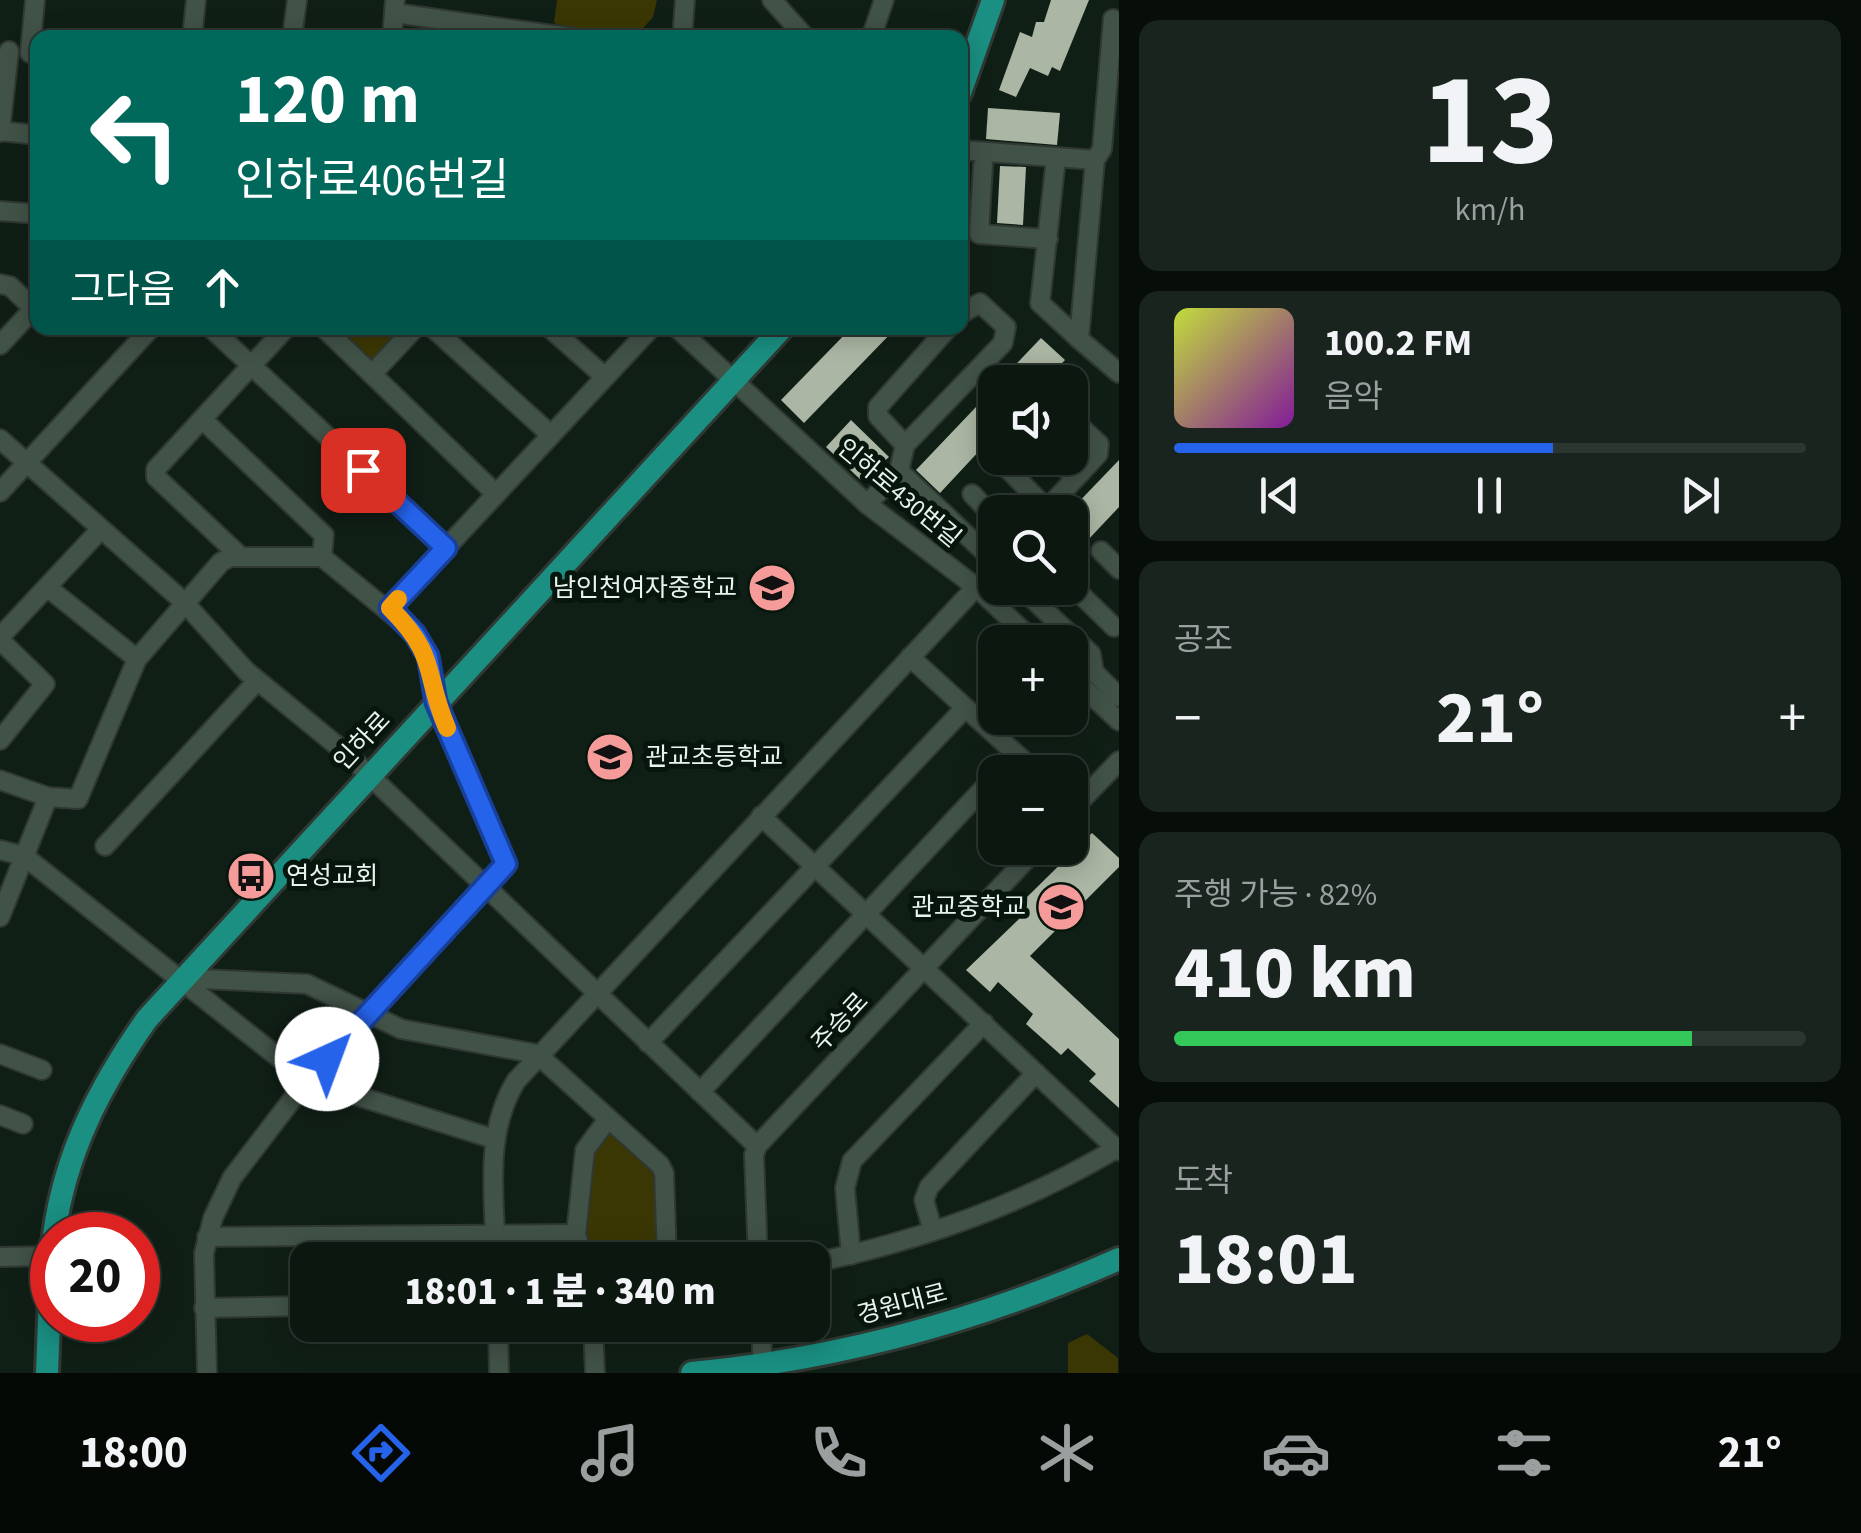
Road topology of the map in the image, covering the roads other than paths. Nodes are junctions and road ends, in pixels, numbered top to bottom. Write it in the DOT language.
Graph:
graph roads {
  1 [pos="36,0"];
  2 [pos="196,0"];
  3 [pos="297,0"];
  4 [pos="686,0"];
  5 [pos="772,0"];
  6 [pos="884,0"];
  7 [pos="993,0"];
  8 [pos="394,6"];
  9 [pos="1113,19"];
  10 [pos="35,30"];
  11 [pos="193,30"];
  12 [pos="293,30"];
  13 [pos="530,30"];
  14 [pos="683,30"];
  15 [pos="799,30"];
  16 [pos="874,30"];
  17 [pos="4,51"];
  18 [pos="30,53"];
  19 [pos="968,70"];
  20 [pos="0,132"];
  21 [pos="30,134"];
  22 [pos="968,151"];
  23 [pos="1056,158"];
  24 [pos="1094,160"];
  25 [pos="983,166"];
  26 [pos="0,210"];
  27 [pos="30,213"];
  28 [pos="1048,239"];
  29 [pos="0,284"];
  30 [pos="30,301"];
  31 [pos="968,310"];
  32 [pos="30,312"];
  33 [pos="145,335"];
  34 [pos="219,335"];
  35 [pos="280,335"];
  36 [pos="331,335"];
  37 [pos="409,335"];
  38 [pos="441,335"];
  39 [pos="558,335"];
  40 [pos="644,335"];
  41 [pos="684,335"];
  42 [pos="775,335"];
  43 [pos="942,335"];
  44 [pos="1080,339"];
  45 [pos="0,345"];
  46 [pos="252,366"];
  47 [pos="372,374"];
  48 [pos="1118,374"];
  49 [pos="605,377"];
  50 [pos="734,378"];
  51 [pos="202,420"];
  52 [pos="1088,434"];
  53 [pos="551,435"];
  54 [pos="0,439"];
  55 [pos="905,445"];
  56 [pos="27,463"];
  57 [pos="1088,465"];
  58 [pos="899,471"];
  59 [pos="1013,475"];
  60 [pos="1073,475"];
  61 [pos="1079,475"];
  62 [pos="1076,478"];
  63 [pos="0,492"];
  64 [pos="496,494"];
  65 [pos="972,494"];
  66 [pos="1031,495"];
  67 [pos="1061,495"];
  68 [pos="978,500"];
  69 [pos="867,504"];
  70 [pos="101,528"];
  71 [pos="978,546"];
  72 [pos="446,548"];
  73 [pos="1101,552"];
  74 [pos="242,558"];
  75 [pos="322,558"];
  76 [pos="1118,569"];
  77 [pos="47,587"];
  78 [pos="976,587"];
  79 [pos="1088,600"];
  80 [pos="184,602"];
  81 [pos="1039,605"];
  82 [pos="390,608"];
  83 [pos="1017,625"];
  84 [pos="1116,625"];
  85 [pos="0,639"];
  86 [pos="1091,654"];
  87 [pos="910,657"];
  88 [pos="137,659"];
  89 [pos="257,681"];
  90 [pos="1088,692"];
  91 [pos="1118,697"];
  92 [pos="436,702"];
  93 [pos="965,708"];
  94 [pos="1118,721"];
  95 [pos="0,740"];
  96 [pos="1015,754"];
  97 [pos="1118,761"];
  98 [pos="366,776"];
  99 [pos="0,780"];
  100 [pos="1088,791"];
  101 [pos="978,793"];
  102 [pos="48,796"];
  103 [pos="761,816"];
  104 [pos="105,846"];
  105 [pos="0,850"];
  106 [pos="24,856"];
  107 [pos="1021,865"];
  108 [pos="816,866"];
  109 [pos="484,888"];
  110 [pos="867,913"];
  111 [pos="0,917"];
  112 [pos="925,966"];
  113 [pos="180,978"];
  114 [pos="595,992"];
  115 [pos="367,1016"];
  116 [pos="984,1023"];
  117 [pos="648,1042"];
  118 [pos="0,1054"];
  119 [pos="537,1054"];
  120 [pos="42,1070"];
  121 [pos="1036,1073"];
  122 [pos="307,1080"];
  123 [pos="700,1092"];
  124 [pos="0,1115"];
  125 [pos="608,1119"];
  126 [pos="23,1124"];
  127 [pos="494,1139"];
  128 [pos="757,1146"];
  129 [pos="1118,1149"];
  130 [pos="58,1212"];
  131 [pos="933,1231"];
  132 [pos="576,1234"];
  133 [pos="496,1235"];
  134 [pos="207,1237"];
  135 [pos="496,1242"];
  136 [pos="578,1242"];
  137 [pos="666,1242"];
  138 [pos="757,1242"];
  139 [pos="30,1250"];
  140 [pos="850,1255"];
  141 [pos="0,1257"];
  142 [pos="830,1259"];
  143 [pos="1118,1259"];
  144 [pos="290,1306"];
  145 [pos="204,1308"];
  146 [pos="49,1342"];
  147 [pos="499,1342"];
  148 [pos="594,1342"];
  149 [pos="762,1342"];
  150 [pos="763,1370"];
  151 [pos="48,1373"];
  152 [pos="208,1373"];
  153 [pos="500,1373"];
  154 [pos="595,1373"];
  155 [pos="692,1373"];
  1 -- 10 [label="street"];
  2 -- 11 [label="street"];
  3 -- 12 [label="street"];
  4 -- 14 [label="street"];
  5 -- 15 [label="street"];
  6 -- 16 [label="street"];
  7 -- 19 [label="main road"];
  8 -- 13 [label="street"];
  9 -- 24 [label="street"];
  17 -- 18 [label="street"];
  17 -- 20 [label="street"];
  20 -- 21 [label="street"];
  22 -- 23 [label="street"];
  23 -- 24 [label="street"];
  23 -- 28 [label="street"];
  24 -- 44 [label="street"];
  25 -- 28 [label="street"];
  26 -- 27 [label="street"];
  28 -- 44 [label="street"];
  29 -- 30 [label="street"];
  31 -- 55 [label="street"];
  32 -- 45 [label="street"];
  33 -- 56 [label="street"];
  34 -- 46 [label="street"];
  35 -- 46 [label="street"];
  36 -- 47 [label="street"];
  37 -- 47 [label="street"];
  38 -- 53 [label="street"];
  39 -- 49 [label="street"];
  40 -- 49 [label="street"];
  41 -- 50 [label="street, 인하로430번길"];
  42 -- 50 [label="main road, 인하로"];
  43 -- 55 [label="street"];
  44 -- 48 [label="street"];
  46 -- 51 [label="street"];
  46 -- 72 [label="street"];
  47 -- 64 [label="street"];
  49 -- 53 [label="street"];
  50 -- 69 [label="street, 인하로430번길"];
  50 -- 92 [label="main road, 인하로"];
  51 -- 74 [label="street"];
  51 -- 75 [label="street"];
  52 -- 57 [label="street"];
  53 -- 64 [label="street"];
  54 -- 56 [label="street"];
  55 -- 58 [label="street"];
  56 -- 63 [label="street"];
  56 -- 70 [label="street"];
  58 -- 69 [label="street"];
  58 -- 71 [label="street"];
  59 -- 66 [label="street"];
  60 -- 62 [label="street"];
  61 -- 62 [label="street"];
  62 -- 67 [label="street"];
  64 -- 72 [label="street"];
  65 -- 68 [label="street"];
  69 -- 78 [label="street, 인하로430번길"];
  70 -- 77 [label="street"];
  70 -- 80 [label="street"];
  72 -- 82 [label="street"];
  73 -- 76 [label="street"];
  74 -- 75 [label="street"];
  74 -- 80 [label="street"];
  75 -- 82 [label="street"];
  77 -- 85 [label="street"];
  77 -- 88 [label="street"];
  78 -- 83 [label="street, 인하로430번길"];
  78 -- 87 [label="street"];
  79 -- 84 [label="street"];
  80 -- 88 [label="street"];
  80 -- 89 [label="street"];
  81 -- 86 [label="street"];
  82 -- 92 [label="street"];
  84 -- 86 [label="street"];
  85 -- 95 [label="street"];
  86 -- 91 [label="street"];
  87 -- 93 [label="street"];
  87 -- 103 [label="street"];
  88 -- 102 [label="street"];
  89 -- 98 [label="street"];
  89 -- 104 [label="street"];
  90 -- 94 [label="street"];
  92 -- 98 [label="main road, 인하로"];
  92 -- 109 [label="street"];
  93 -- 96 [label="street"];
  93 -- 108 [label="street"];
  97 -- 100 [label="street"];
  98 -- 109 [label="street"];
  98 -- 113 [label="main road, 인하로"];
  99 -- 102 [label="street"];
  101 -- 110 [label="street"];
  102 -- 106 [label="street"];
  103 -- 108 [label="street"];
  103 -- 114 [label="street"];
  105 -- 106 [label="street"];
  106 -- 111 [label="street"];
  106 -- 113 [label="street"];
  107 -- 112 [label="street, 주승로"];
  108 -- 110 [label="street"];
  108 -- 117 [label="street"];
  109 -- 114 [label="street"];
  109 -- 115 [label="street"];
  110 -- 112 [label="street"];
  110 -- 123 [label="street"];
  112 -- 116 [label="street"];
  112 -- 128 [label="street, 주승로"];
  113 -- 115 [label="street"];
  113 -- 122 [label="street"];
  113 -- 130 [label="main road, 인하로"];
  114 -- 117 [label="street"];
  114 -- 119 [label="street"];
  115 -- 119 [label="street"];
  115 -- 122 [label="street"];
  116 -- 121 [label="street"];
  116 -- 140 [label="street"];
  117 -- 123 [label="street"];
  118 -- 120 [label="street"];
  119 -- 125 [label="street"];
  119 -- 127 [label="street"];
  121 -- 129 [label="street"];
  121 -- 131 [label="street"];
  122 -- 127 [label="street"];
  122 -- 134 [label="street"];
  123 -- 128 [label="street"];
  124 -- 126 [label="street"];
  125 -- 132 [label="street"];
  125 -- 137 [label="street"];
  127 -- 133 [label="street"];
  128 -- 138 [label="street"];
  129 -- 131 [label="street"];
  131 -- 140 [label="street"];
  132 -- 133 [label="street"];
  132 -- 136 [label="street"];
  133 -- 134 [label="street"];
  133 -- 135 [label="street"];
  134 -- 145 [label="street"];
  139 -- 141 [label="street"];
  140 -- 142 [label="street"];
  143 -- 150 [label="main road, 경원대로"];
  144 -- 145 [label="street"];
  145 -- 152 [label="street"];
  146 -- 151 [label="main road, 인하로"];
  147 -- 153 [label="street"];
  148 -- 154 [label="street"];
  149 -- 150 [label="street"];
  150 -- 155 [label="main road, 경원대로"];
}
